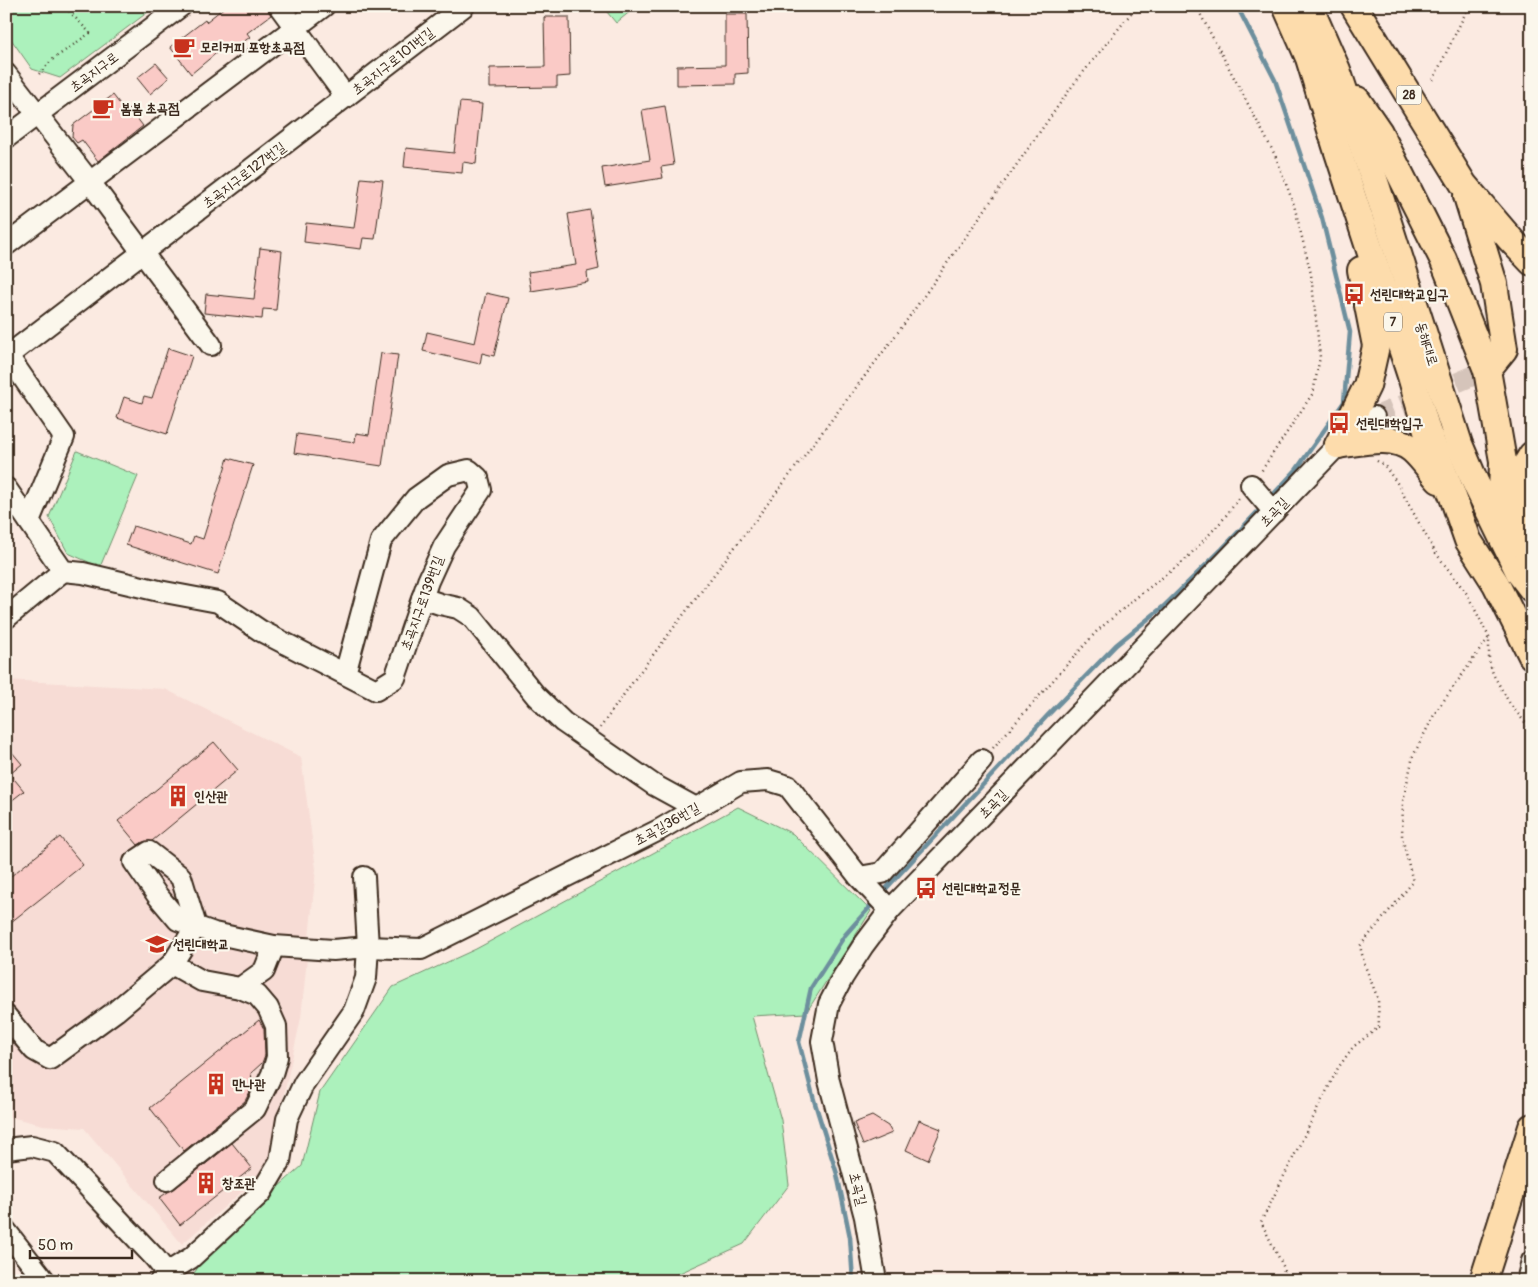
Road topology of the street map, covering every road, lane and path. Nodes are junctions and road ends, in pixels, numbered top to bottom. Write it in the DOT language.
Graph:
graph roads {
  1 [pos="64,6"];
  2 [pos="181,6"];
  3 [pos="278,6"];
  4 [pos="324,6"];
  5 [pos="464,6"];
  6 [pos="1137,6"];
  7 [pos="1196,6"];
  8 [pos="1286,6"];
  9 [pos="1309,6"];
  10 [pos="1354,6"];
  11 [pos="1470,6"];
  12 [pos="295,28"];
  13 [pos="1337,70"];
  14 [pos="6,74"];
  15 [pos="39,74"];
  16 [pos="1433,80"];
  17 [pos="346,97"];
  18 [pos="38,114"];
  19 [pos="6,138"];
  20 [pos="1336,146"];
  21 [pos="90,182"];
  22 [pos="1464,185"];
  23 [pos="6,245"];
  24 [pos="142,252"];
  25 [pos="1532,262"];
  26 [pos="211,345"];
  27 [pos="7,356"];
  28 [pos="1487,370"];
  29 [pos="1374,417"];
  30 [pos="1338,444"];
  31 [pos="1532,455"];
  32 [pos="1375,460"];
  33 [pos="1251,485"];
  34 [pos="6,488"];
  35 [pos="1453,497"];
  36 [pos="1274,512"];
  37 [pos="29,521"];
  38 [pos="1501,535"];
  39 [pos="1532,562"];
  40 [pos="63,571"];
  41 [pos="1496,584"];
  42 [pos="1532,589"];
  43 [pos="422,598"];
  44 [pos="6,618"];
  45 [pos="1532,625"];
  46 [pos="1489,637"];
  47 [pos="1532,656"];
  48 [pos="345,674"];
  49 [pos="1532,731"];
  50 [pos="591,741"];
  51 [pos="982,760"];
  52 [pos="696,808"];
  53 [pos="364,877"];
  54 [pos="858,877"];
  55 [pos="886,905"];
  56 [pos="274,946"];
  57 [pos="368,947"];
  58 [pos="172,964"];
  59 [pos="240,988"];
  60 [pos="6,1016"];
  61 [pos="1532,1127"];
  62 [pos="6,1149"];
  63 [pos="1532,1150"];
  64 [pos="167,1180"];
  65 [pos="1532,1185"];
  66 [pos="6,1231"];
  67 [pos="1532,1261"];
  68 [pos="164,1277"];
  69 [pos="45,1281"];
  70 [pos="876,1281"];
  71 [pos="1284,1281"];
  72 [pos="1483,1281"];
  73 [pos="1493,1281"];
  74 [pos="1527,1281"];
  1 -- 15 [label="path"];
  2 -- 18 [label="street, 초곡지구로"];
  3 -- 12 [label="street"];
  4 -- 12 [label="street"];
  5 -- 17 [label="street, 초곡지구로101번길"];
  6 -- 50 [label="path"];
  7 -- 33 [label="path"];
  8 -- 20 [label="main road, 동해대로 / 7"];
  9 -- 13 [label="main road, 동해대로 / 7"];
  10 -- 22 [label="main road, 28"];
  11 -- 16 [label="path"];
  12 -- 17 [label="street"];
  12 -- 21 [label="street"];
  13 -- 28 [label="main road"];
  13 -- 38 [label="main road, 동해대로 / 7"];
  14 -- 18 [label="street"];
  17 -- 24 [label="street, 초곡지구로127번길"];
  18 -- 19 [label="street, 초곡지구로"];
  18 -- 21 [label="street"];
  20 -- 30 [label="main road"];
  20 -- 35 [label="main road, 동해대로 / 7"];
  21 -- 23 [label="street"];
  21 -- 24 [label="street"];
  22 -- 25 [label="main road, 28"];
  22 -- 28 [label="main road"];
  24 -- 26 [label="street"];
  24 -- 27 [label="street, 초곡지구로127번길"];
  27 -- 37 [label="street"];
  28 -- 38 [label="main road"];
  29 -- 30 [label="street, 초곡길"];
  30 -- 35 [label="main road"];
  30 -- 36 [label="street, 초곡길"];
  31 -- 39 [label="main road"];
  32 -- 46 [label="path"];
  33 -- 36 [label="street"];
  33 -- 51 [label="path"];
  34 -- 37 [label="street"];
  35 -- 41 [label="main road, 동해대로 / 7"];
  36 -- 55 [label="street, 초곡길"];
  37 -- 40 [label="street"];
  38 -- 42 [label="main road, 동해대로 / 7"];
  40 -- 44 [label="street"];
  40 -- 48 [label="street, 초곡지구로139번길"];
  41 -- 45 [label="main road, 7"];
  41 -- 47 [label="main road"];
  43 -- 48 [label="street, 초곡지구로139번길"];
  43 -- 48 [label="street, 초곡지구로139번길"];
  43 -- 50 [label="street"];
  46 -- 49 [label="path"];
  46 -- 71 [label="path"];
  50 -- 52 [label="street"];
  51 -- 54 [label="street"];
  52 -- 54 [label="street, 초곡길36번길"];
  52 -- 57 [label="street, 초곡길36번길"];
  53 -- 57 [label="street"];
  54 -- 55 [label="street, 초곡길36번길"];
  55 -- 70 [label="street, 초곡길"];
  56 -- 57 [label="street, 초곡길36번길"];
  56 -- 58 [label="street, 초곡길36번길"];
  56 -- 59 [label="street"];
  57 -- 68 [label="street"];
  58 -- 59 [label="street"];
  58 -- 60 [label="street"];
  59 -- 64 [label="street"];
  61 -- 72 [label="main road"];
  62 -- 68 [label="street"];
  63 -- 72 [label="main road"];
  65 -- 73 [label="main road"];
  66 -- 69 [label="street"];
  67 -- 74 [label="street"];
}
